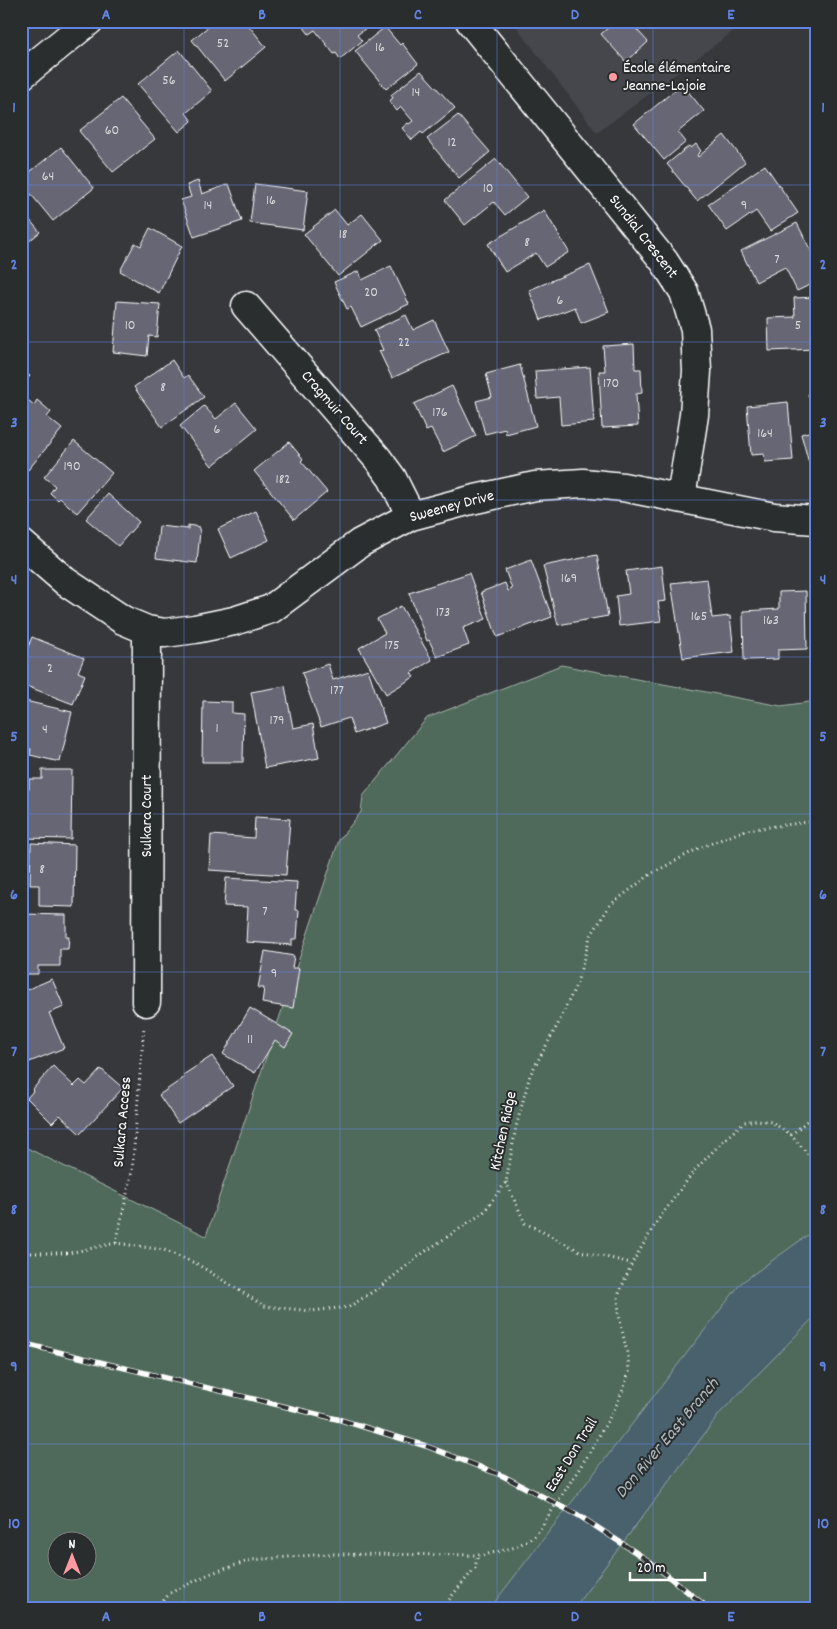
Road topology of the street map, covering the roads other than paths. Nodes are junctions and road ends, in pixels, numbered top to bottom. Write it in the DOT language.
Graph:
graph roads {
  1 [pos="89,21"];
  2 [pos="470,21"];
  3 [pos="21,76"];
  4 [pos="246,306"];
  5 [pos="681,498"];
  6 [pos="411,516"];
  7 [pos="816,520"];
  8 [pos="21,543"];
  9 [pos="146,630"];
  10 [pos="146,1002"];
  1 -- 3 [label="street"];
  2 -- 5 [label="street, Sundial Crescent"];
  4 -- 6 [label="street, Cragmuir Court"];
  5 -- 6 [label="street, Sweeney Drive"];
  5 -- 7 [label="street, Sweeney Drive"];
  6 -- 9 [label="street, Sweeney Drive"];
  8 -- 9 [label="street, Sweeney Drive"];
  9 -- 10 [label="street, Sulkara Court"];
}
